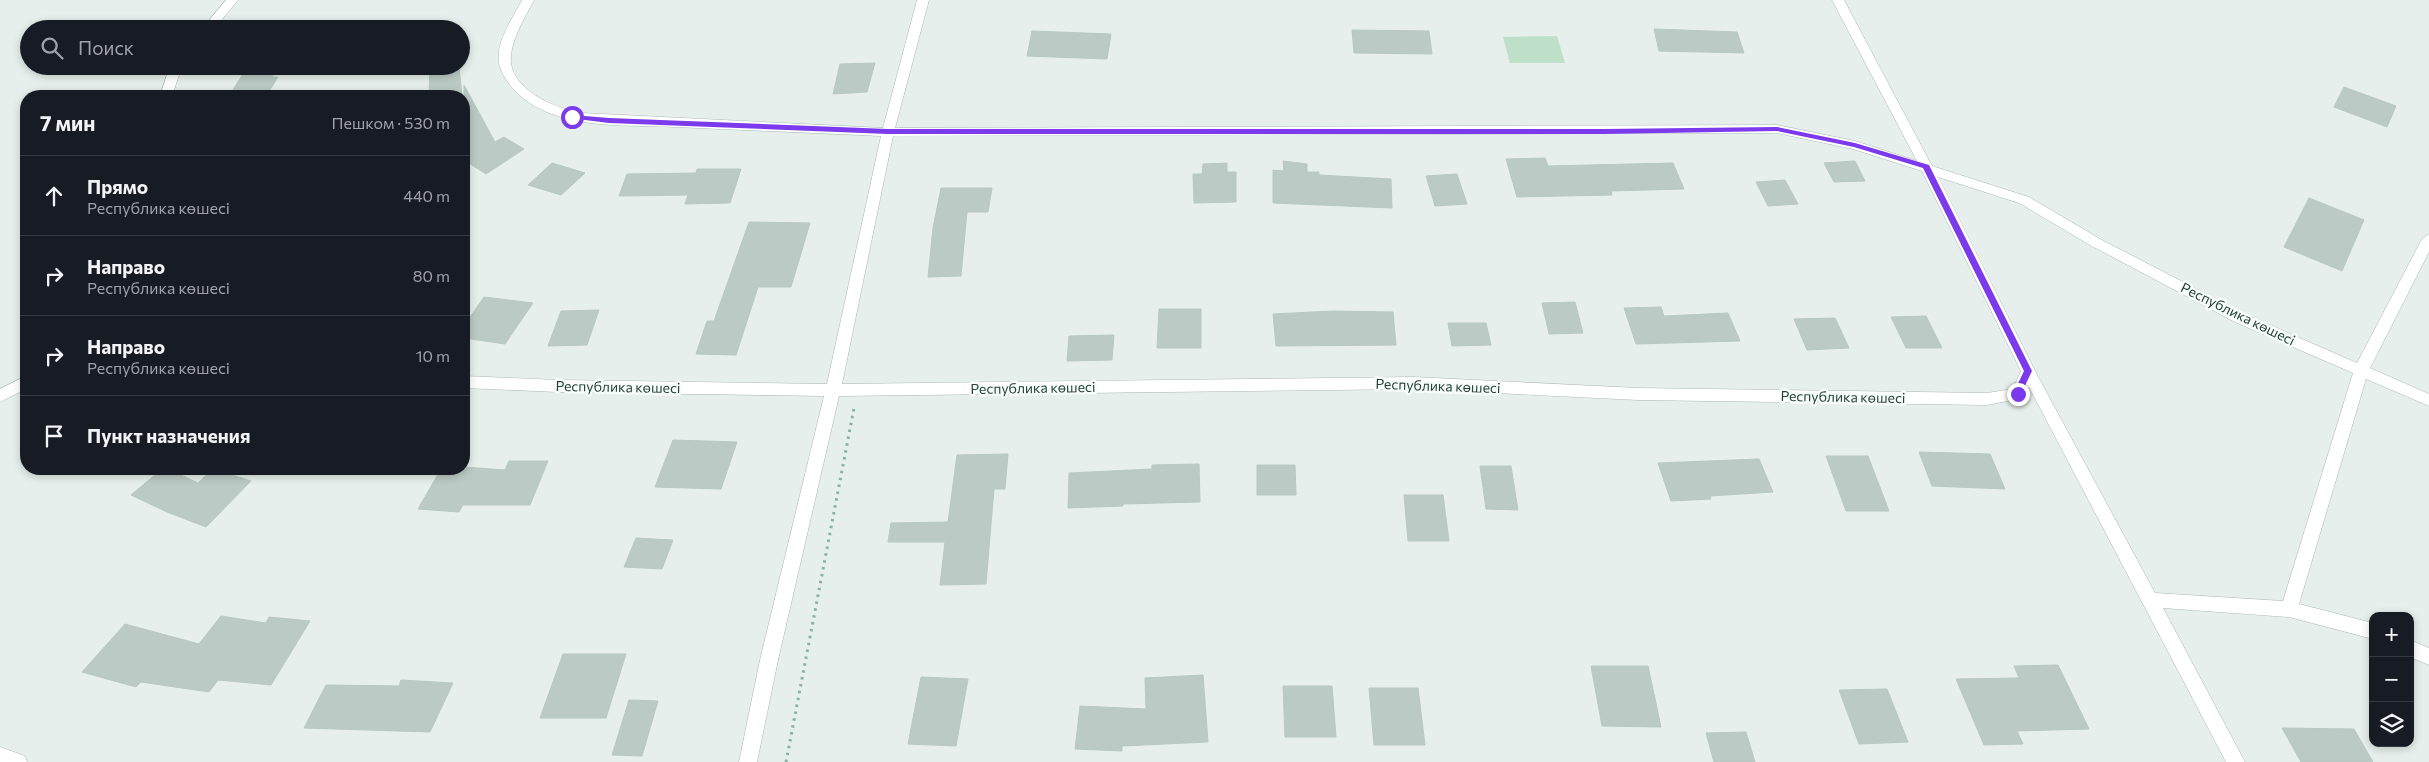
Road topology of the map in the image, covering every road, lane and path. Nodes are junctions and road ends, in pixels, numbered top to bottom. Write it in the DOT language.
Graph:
graph roads {
  1 [pos="232,0"];
  2 [pos="528,0"];
  3 [pos="923,0"];
  4 [pos="1838,0"];
  5 [pos="215,20"];
  6 [pos="172,75"];
  7 [pos="168,90"];
  8 [pos="888,132"];
  9 [pos="1926,166"];
  10 [pos="2429,239"];
  11 [pos="2361,370"];
  12 [pos="2028,371"];
  13 [pos="470,382"];
  14 [pos="20,385"];
  15 [pos="833,390"];
  16 [pos="858,390"];
  17 [pos="0,396"];
  18 [pos="2429,400"];
  19 [pos="2150,600"];
  20 [pos="2289,609"];
  21 [pos="2369,629"];
  22 [pos="2414,650"];
  23 [pos="2429,657"];
  24 [pos="0,756"];
  25 [pos="18,762"];
  26 [pos="748,762"];
  27 [pos="786,762"];
  28 [pos="2236,762"];
  1 -- 5 [label="street"];
  2 -- 8 [label="street, Республика көшесі"];
  3 -- 8 [label="street"];
  4 -- 9 [label="street"];
  6 -- 7 [label="street"];
  8 -- 9 [label="street, Республика көшесі"];
  8 -- 15 [label="street"];
  9 -- 11 [label="street, Республика көшесі"];
  9 -- 12 [label="street"];
  10 -- 11 [label="street"];
  11 -- 18 [label="street, Республика көшесі"];
  11 -- 20 [label="street"];
  12 -- 16 [label="street, Республика көшесі"];
  12 -- 19 [label="street"];
  13 -- 15 [label="street, Республика көшесі"];
  14 -- 17 [label="street"];
  15 -- 16 [label="street, Республика көшесі"];
  15 -- 26 [label="street"];
  16 -- 27 [label="path"];
  19 -- 20 [label="street"];
  19 -- 28 [label="street"];
  20 -- 21 [label="street"];
  22 -- 23 [label="street"];
  24 -- 25 [label="street"];
}
